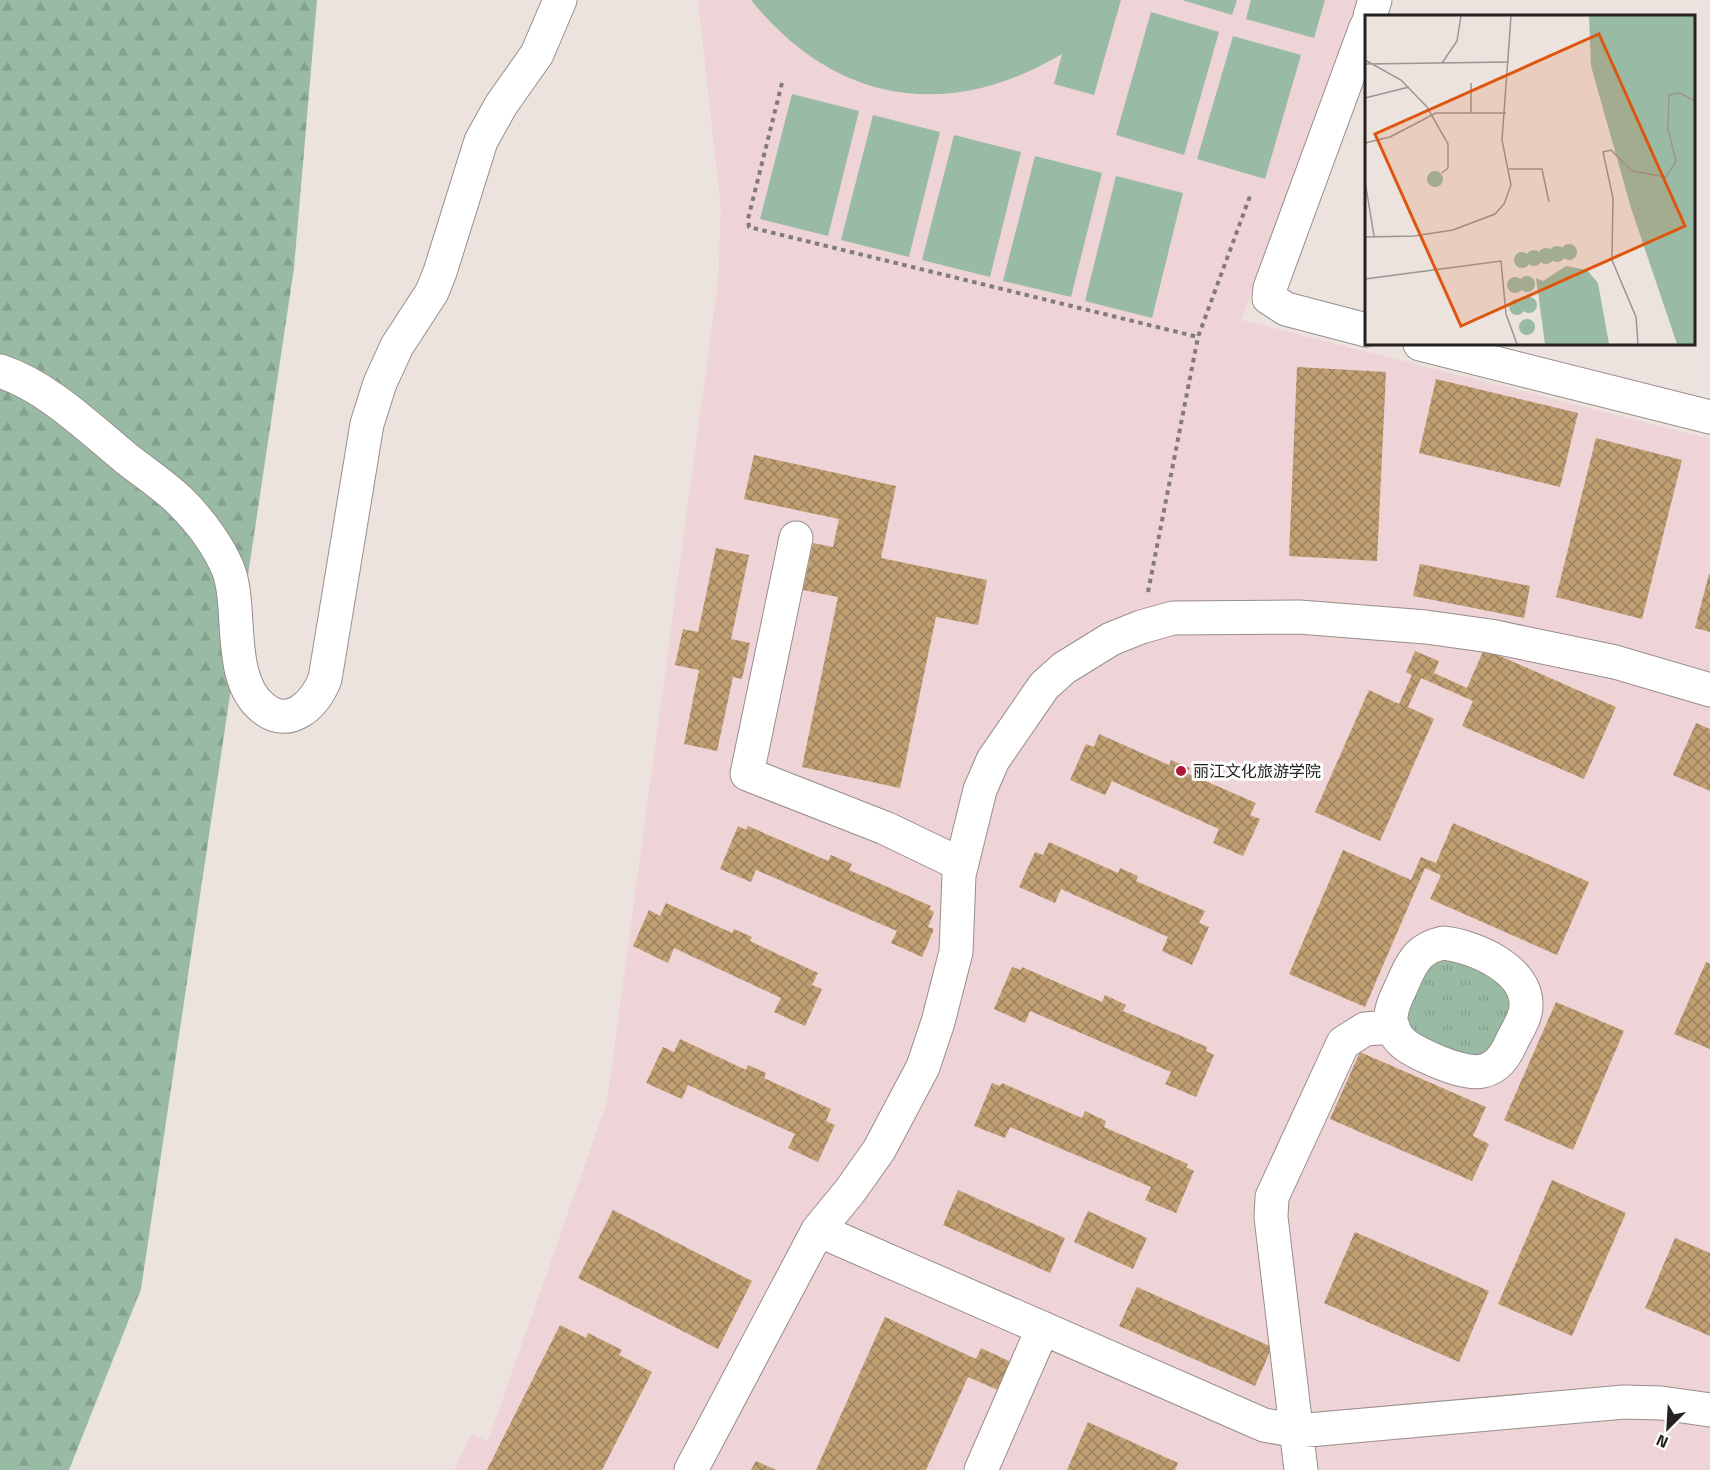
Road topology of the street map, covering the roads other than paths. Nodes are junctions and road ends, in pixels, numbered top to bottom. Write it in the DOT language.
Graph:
graph roads {
  1 [pos="560,0"];
  2 [pos="1375,0"];
  3 [pos="1370,15"];
  4 [pos="1365,30"];
  5 [pos="1365,330"];
  6 [pos="1424,345"];
  7 [pos="0,371"];
  8 [pos="1710,417"];
  9 [pos="796,538"];
  10 [pos="1710,690"];
  11 [pos="960,864"];
  12 [pos="1393,1027"];
  13 [pos="818,1230"];
  14 [pos="1043,1328"];
  15 [pos="1710,1410"];
  16 [pos="1297,1431"];
  17 [pos="691,1470"];
  18 [pos="981,1470"];
  19 [pos="1301,1470"];
  1 -- 7 [label="street"];
  2 -- 3 [label="street"];
  4 -- 5 [label="street"];
  6 -- 8 [label="street"];
  9 -- 11 [label="street"];
  10 -- 11 [label="street"];
  11 -- 13 [label="street"];
  12 -- 16 [label="street"];
  13 -- 14 [label="street"];
  13 -- 17 [label="street"];
  14 -- 16 [label="street"];
  14 -- 18 [label="street"];
  15 -- 16 [label="street"];
  16 -- 19 [label="street"];
}
